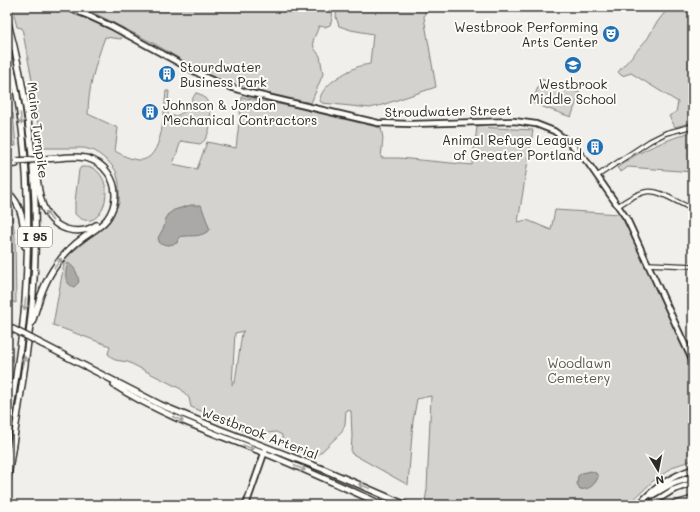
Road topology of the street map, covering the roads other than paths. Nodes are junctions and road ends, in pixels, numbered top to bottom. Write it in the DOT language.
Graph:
graph roads {
  1 [pos="66,7"];
  2 [pos="7,19"];
  3 [pos="8,50"];
  4 [pos="7,89"];
  5 [pos="693,126"];
  6 [pos="31,145"];
  7 [pos="58,159"];
  8 [pos="7,163"];
  9 [pos="597,176"];
  10 [pos="7,192"];
  11 [pos="618,206"];
  12 [pos="693,209"];
  13 [pos="648,264"];
  14 [pos="693,266"];
  15 [pos="26,289"];
  16 [pos="7,326"];
  17 [pos="29,329"];
  18 [pos="693,362"];
  19 [pos="108,378"];
  20 [pos="7,436"];
  21 [pos="267,447"];
  22 [pos="264,453"];
  23 [pos="693,469"];
  24 [pos="693,478"];
  25 [pos="7,484"];
  26 [pos="693,484"];
  27 [pos="693,499"];
  28 [pos="675,504"];
  29 [pos="246,505"];
  30 [pos="382,505"];
  31 [pos="406,505"];
  32 [pos="639,505"];
  33 [pos="649,505"];
  34 [pos="683,505"];
  1 -- 9 [label="main road, Stroudwater Street"];
  2 -- 6 [label="highway, Maine Turnpike / I 95"];
  3 -- 4 [label="highway"];
  3 -- 15 [label="highway, Maine Turnpike / I 95, one-way"];
  5 -- 9 [label="street"];
  7 -- 6 [label="highway, one-way"];
  6 -- 17 [label="highway, Maine Turnpike / I 95"];
  7 -- 8 [label="highway, bridge"];
  17 -- 7 [label="highway, one-way"];
  9 -- 11 [label="main road, Stroudwater Street"];
  10 -- 15 [label="highway"];
  11 -- 12 [label="street"];
  11 -- 13 [label="main road, Stroudwater Street"];
  13 -- 14 [label="street"];
  13 -- 18 [label="main road, Stroudwater Street"];
  15 -- 20 [label="highway, Maine Turnpike / I 95, one-way"];
  16 -- 19 [label="highway, Westbrook Arterial, bridge"];
  25 -- 17 [label="highway, Maine Turnpike / I 95, one-way"];
  19 -- 21 [label="highway, Westbrook Arterial"];
  19 -- 22 [label="highway, Westbrook Arterial, one-way"];
  21 -- 22 [label="main road"];
  31 -- 21 [label="highway, Westbrook Arterial, one-way"];
  22 -- 29 [label="main road"];
  22 -- 30 [label="highway, Westbrook Arterial, one-way"];
  23 -- 32 [label="highway"];
  24 -- 32 [label="highway"];
  26 -- 33 [label="highway"];
  27 -- 28 [label="highway"];
  28 -- 34 [label="highway"];
}
